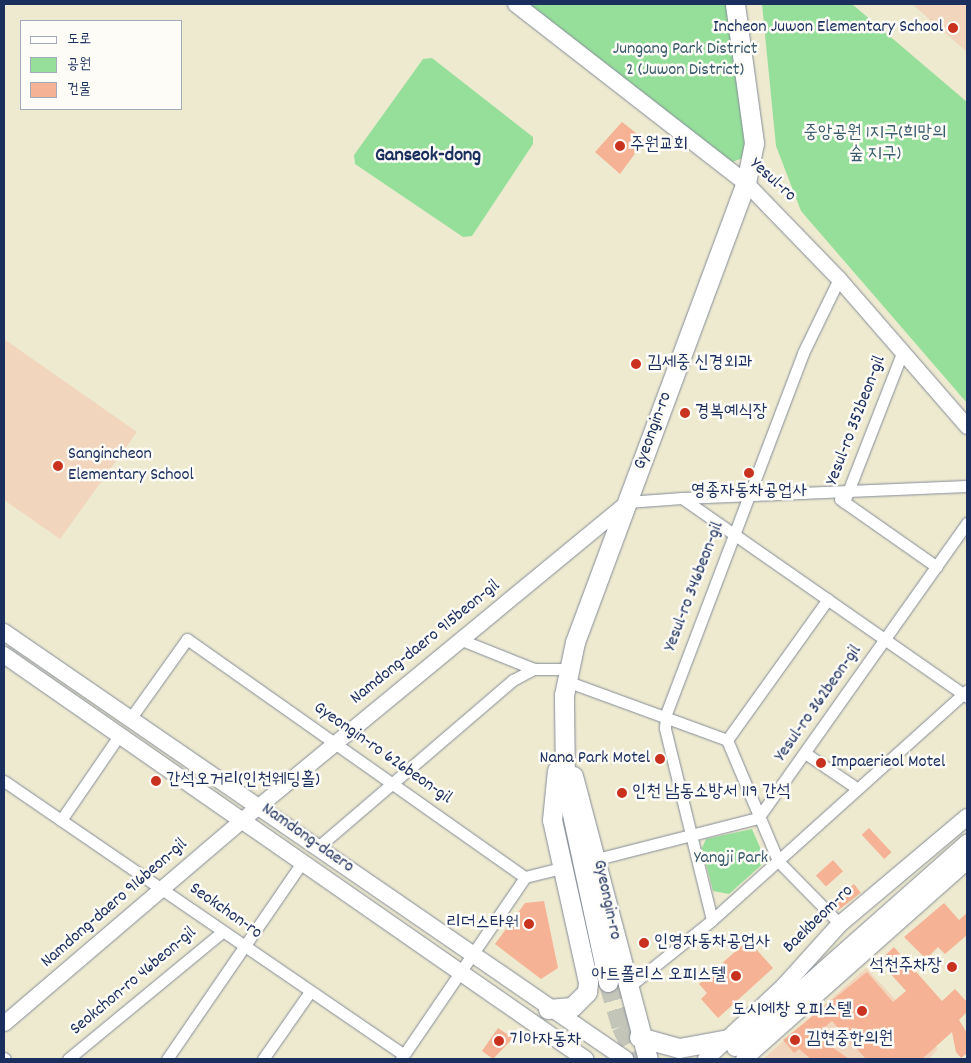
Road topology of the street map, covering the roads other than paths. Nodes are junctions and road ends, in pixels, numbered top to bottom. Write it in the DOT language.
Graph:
graph roads {
  1 [pos="516,4"];
  2 [pos="736,4"];
  3 [pos="746,183"];
  4 [pos="839,279"];
  5 [pos="902,353"];
  6 [pos="967,426"];
  7 [pos="967,486"];
  8 [pos="748,496"];
  9 [pos="846,497"];
  10 [pos="682,498"];
  11 [pos="627,502"];
  12 [pos="967,523"];
  13 [pos="734,534"];
  14 [pos="937,566"];
  15 [pos="828,599"];
  16 [pos="4,632"];
  17 [pos="887,638"];
  18 [pos="459,640"];
  19 [pos="4,655"];
  20 [pos="534,669"];
  21 [pos="567,675"];
  22 [pos="966,694"];
  23 [pos="130,719"];
  24 [pos="665,719"];
  25 [pos="120,734"];
  26 [pos="727,740"];
  27 [pos="336,742"];
  28 [pos="561,742"];
  29 [pos="806,753"];
  30 [pos="4,781"];
  31 [pos="394,784"];
  32 [pos="855,787"];
  33 [pos="250,812"];
  34 [pos="758,818"];
  35 [pos="967,818"];
  36 [pos="61,820"];
  37 [pos="691,835"];
  38 [pos="967,843"];
  39 [pos="318,847"];
  40 [pos="597,859"];
  41 [pos="303,861"];
  42 [pos="778,861"];
  43 [pos="967,861"];
  44 [pos="562,868"];
  45 [pos="525,877"];
  46 [pos="162,889"];
  47 [pos="712,920"];
  48 [pos="840,924"];
  49 [pos="222,932"];
  50 [pos="244,947"];
  51 [pos="470,954"];
  52 [pos="460,969"];
  53 [pos="588,982"];
  54 [pos="619,982"];
  55 [pos="309,993"];
  56 [pos="548,1009"];
  57 [pos="4,1024"];
  58 [pos="639,1037"];
  59 [pos="729,1039"];
  60 [pos="401,1057"];
  61 [pos="68,1059"];
  62 [pos="167,1059"];
  63 [pos="263,1059"];
  64 [pos="585,1059"];
  65 [pos="625,1059"];
  66 [pos="648,1059"];
  67 [pos="706,1059"];
  68 [pos="722,1059"];
  69 [pos="744,1059"];
  1 -- 3 [label="main road, Yesul-ro"];
  2 -- 3 [label="main road, Gyeongin-ro"];
  3 -- 4 [label="street, Yesul-ro"];
  3 -- 11 [label="main road, Gyeongin-ro"];
  4 -- 5 [label="street, Yesul-ro"];
  4 -- 8 [label="street, Yesul-ro 346beon-gil"];
  5 -- 6 [label="street, Yesul-ro"];
  5 -- 9 [label="street, Yesul-ro 352beon-gil"];
  7 -- 9 [label="street"];
  8 -- 9 [label="street"];
  8 -- 10 [label="street"];
  8 -- 13 [label="street, Yesul-ro 346beon-gil"];
  9 -- 14 [label="street"];
  10 -- 11 [label="street"];
  10 -- 13 [label="street"];
  11 -- 18 [label="street, Namdong-daero 915beon-gil"];
  11 -- 21 [label="main road, Gyeongin-ro"];
  12 -- 14 [label="street, Yesul-ro 362beon-gil"];
  13 -- 15 [label="street"];
  13 -- 24 [label="street, Yesul-ro 346beon-gil"];
  14 -- 17 [label="street, Yesul-ro 362beon-gil"];
  15 -- 17 [label="street"];
  15 -- 26 [label="street"];
  16 -- 23 [label="main road"];
  17 -- 22 [label="street"];
  17 -- 29 [label="street, Yesul-ro 362beon-gil"];
  18 -- 20 [label="street"];
  18 -- 27 [label="street, Namdong-daero 915beon-gil"];
  19 -- 25 [label="main road, Namdong-daero"];
  20 -- 21 [label="street"];
  20 -- 31 [label="street"];
  21 -- 24 [label="street"];
  21 -- 28 [label="main road, Gyeongin-ro"];
  22 -- 32 [label="street"];
  23 -- 27 [label="street, Gyeongin-ro 626beon-gil"];
  23 -- 33 [label="main road"];
  24 -- 26 [label="street"];
  24 -- 37 [label="street"];
  25 -- 33 [label="main road, Namdong-daero"];
  25 -- 36 [label="street"];
  26 -- 34 [label="street"];
  27 -- 31 [label="street, Gyeongin-ro 626beon-gil"];
  27 -- 33 [label="street, Namdong-daero 915beon-gil"];
  28 -- 40 [label="main road, Gyeongin-ro"];
  28 -- 44 [label="main road, Gyeongin-ro"];
  28 -- 54 [label="main road, Gyeongin-ro"];
  29 -- 32 [label="street"];
  29 -- 34 [label="street, Yesul-ro 362beon-gil"];
  30 -- 36 [label="street, Seokchon-ro"];
  31 -- 39 [label="street"];
  31 -- 45 [label="street, Gyeongin-ro 626beon-gil"];
  32 -- 42 [label="street"];
  33 -- 39 [label="main road"];
  33 -- 41 [label="main road, Namdong-daero"];
  33 -- 46 [label="street, Namdong-daero 916beon-gil"];
  34 -- 37 [label="street"];
  34 -- 42 [label="street"];
  35 -- 48 [label="main road, Baekbeom-ro"];
  36 -- 46 [label="street, Seokchon-ro"];
  37 -- 40 [label="street"];
  37 -- 47 [label="street"];
  38 -- 68 [label="main road"];
  39 -- 51 [label="main road"];
  40 -- 54 [label="main road, Gyeongin-ro"];
  41 -- 50 [label="street"];
  41 -- 52 [label="main road, Namdong-daero"];
  42 -- 47 [label="street"];
  42 -- 48 [label="street"];
  43 -- 69 [label="main road"];
  44 -- 45 [label="street"];
  44 -- 53 [label="main road, Gyeongin-ro"];
  45 -- 51 [label="street"];
  46 -- 49 [label="street, Seokchon-ro"];
  46 -- 57 [label="street, Namdong-daero 916beon-gil"];
  47 -- 54 [label="street"];
  48 -- 59 [label="main road, Baekbeom-ro"];
  49 -- 50 [label="street, Seokchon-ro"];
  49 -- 61 [label="street, Seokchon-ro 46beon-gil"];
  50 -- 55 [label="street, Seokchon-ro"];
  50 -- 62 [label="street"];
  51 -- 52 [label="street"];
  51 -- 56 [label="main road"];
  52 -- 60 [label="street"];
  52 -- 64 [label="main road, Namdong-daero"];
  53 -- 54 [label="main road"];
  53 -- 56 [label="main road"];
  54 -- 58 [label="main road, Gyeongin-ro"];
  55 -- 60 [label="street, Seokchon-ro"];
  55 -- 63 [label="street"];
  56 -- 65 [label="main road"];
  58 -- 59 [label="main road"];
  58 -- 66 [label="main road, Gyeongin-ro"];
  59 -- 67 [label="main road, Baekbeom-ro"];
}
